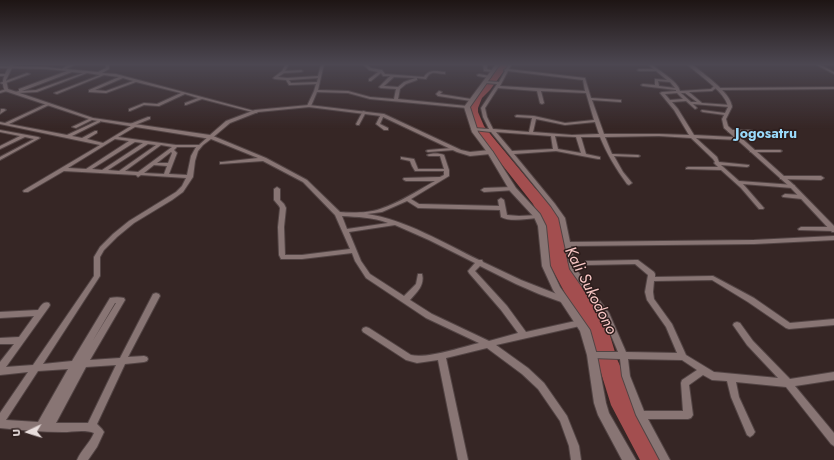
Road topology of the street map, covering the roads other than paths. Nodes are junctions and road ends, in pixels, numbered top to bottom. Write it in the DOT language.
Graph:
graph roads {
  1 [pos="3,85"];
  2 [pos="33,85"];
  3 [pos="52,85"];
  4 [pos="75,85"];
  5 [pos="103,85"];
  6 [pos="113,85"];
  7 [pos="124,85"];
  8 [pos="153,85"];
  9 [pos="317,85"];
  10 [pos="383,85"];
  11 [pos="402,85"];
  12 [pos="483,85"];
  13 [pos="498,85"];
  14 [pos="502,85"];
  15 [pos="586,85"];
  16 [pos="649,85"];
  17 [pos="674,85"];
  18 [pos="714,85"];
  19 [pos="657,86"];
  20 [pos="120,87"];
  21 [pos="398,88"];
  22 [pos="717,88"];
  23 [pos="834,88"];
  24 [pos="360,89"];
  25 [pos="6,90"];
  26 [pos="539,90"];
  27 [pos="678,90"];
  28 [pos="316,91"];
  29 [pos="685,91"];
  30 [pos="0,92"];
  31 [pos="15,92"];
  32 [pos="351,92"];
  33 [pos="440,92"];
  34 [pos="588,92"];
  35 [pos="56,93"];
  36 [pos="185,93"];
  37 [pos="201,98"];
  38 [pos="590,99"];
  39 [pos="396,100"];
  40 [pos="471,100"];
  41 [pos="620,101"];
  42 [pos="669,101"];
  43 [pos="689,102"];
  44 [pos="542,103"];
  45 [pos="48,104"];
  46 [pos="186,104"];
  47 [pos="701,104"];
  48 [pos="309,106"];
  49 [pos="730,106"];
  50 [pos="467,107"];
  51 [pos="695,108"];
  52 [pos="130,110"];
  53 [pos="256,112"];
  54 [pos="364,112"];
  55 [pos="703,112"];
  56 [pos="726,114"];
  57 [pos="382,115"];
  58 [pos="517,116"];
  59 [pos="534,117"];
  60 [pos="149,118"];
  61 [pos="92,119"];
  62 [pos="99,121"];
  63 [pos="597,121"];
  64 [pos="0,123"];
  65 [pos="6,124"];
  66 [pos="358,124"];
  67 [pos="565,124"];
  68 [pos="0,126"];
  69 [pos="132,126"];
  70 [pos="74,127"];
  71 [pos="386,129"];
  72 [pos="474,129"];
  73 [pos="490,129"];
  74 [pos="751,131"];
  75 [pos="0,132"];
  76 [pos="95,132"];
  77 [pos="730,132"];
  78 [pos="531,133"];
  79 [pos="11,134"];
  80 [pos="553,135"];
  81 [pos="572,136"];
  82 [pos="578,136"];
  83 [pos="602,136"];
  84 [pos="774,136"];
  85 [pos="0,137"];
  86 [pos="22,137"];
  87 [pos="67,137"];
  88 [pos="211,137"];
  89 [pos="114,138"];
  90 [pos="693,138"];
  91 [pos="737,138"];
  92 [pos="82,140"];
  93 [pos="133,141"];
  94 [pos="146,143"];
  95 [pos="104,144"];
  96 [pos="160,144"];
  97 [pos="176,146"];
  98 [pos="199,146"];
  99 [pos="0,148"];
  100 [pos="452,149"];
  101 [pos="170,150"];
  102 [pos="556,150"];
  103 [pos="752,151"];
  104 [pos="780,151"];
  105 [pos="490,152"];
  106 [pos="510,153"];
  107 [pos="612,155"];
  108 [pos="584,156"];
  109 [pos="638,156"];
  110 [pos="403,158"];
  111 [pos="598,158"];
  112 [pos="0,159"];
  113 [pos="264,159"];
  114 [pos="716,162"];
  115 [pos="222,163"];
  116 [pos="152,164"];
  117 [pos="170,165"];
  118 [pos="747,166"];
  119 [pos="688,168"];
  120 [pos="63,169"];
  121 [pos="723,169"];
  122 [pos="447,170"];
  123 [pos="85,171"];
  124 [pos="102,172"];
  125 [pos="119,173"];
  126 [pos="138,175"];
  127 [pos="166,176"];
  128 [pos="190,177"];
  129 [pos="782,178"];
  130 [pos="821,178"];
  131 [pos="406,179"];
  132 [pos="442,179"];
  133 [pos="737,182"];
  134 [pos="629,183"];
  135 [pos="792,186"];
  136 [pos="277,189"];
  137 [pos="513,189"];
  138 [pos="484,190"];
  139 [pos="26,191"];
  140 [pos="785,196"];
  141 [pos="802,197"];
  142 [pos="407,199"];
  143 [pos="501,200"];
  144 [pos="502,208"];
  145 [pos="761,208"];
  146 [pos="382,210"];
  147 [pos="338,214"];
  148 [pos="355,215"];
  149 [pos="537,216"];
  150 [pos="386,220"];
  151 [pos="394,224"];
  152 [pos="801,228"];
  153 [pos="833,229"];
  154 [pos="345,231"];
  155 [pos="834,238"];
  156 [pos="568,244"];
  157 [pos="353,251"];
  158 [pos="480,262"];
  159 [pos="588,263"];
  160 [pos="420,276"];
  161 [pos="652,279"];
  162 [pos="156,296"];
  163 [pos="405,300"];
  164 [pos="564,300"];
  165 [pos="46,305"];
  166 [pos="40,312"];
  167 [pos="0,315"];
  168 [pos="580,323"];
  169 [pos="832,324"];
  170 [pos="737,325"];
  171 [pos="366,330"];
  172 [pos="524,335"];
  173 [pos="21,340"];
  174 [pos="0,341"];
  175 [pos="488,344"];
  176 [pos="441,356"];
  177 [pos="593,356"];
  178 [pos="622,356"];
  179 [pos="683,357"];
  180 [pos="144,359"];
  181 [pos="122,361"];
  182 [pos="78,365"];
  183 [pos="0,368"];
  184 [pos="36,369"];
  185 [pos="704,370"];
  186 [pos="0,371"];
  187 [pos="834,376"];
  188 [pos="730,378"];
  189 [pos="788,383"];
  190 [pos="641,415"];
  191 [pos="0,422"];
  192 [pos="46,426"];
  193 [pos="91,428"];
  194 [pos="750,432"];
  195 [pos="834,441"];
  196 [pos="82,460"];
  197 [pos="463,460"];
  198 [pos="576,460"];
  199 [pos="629,460"];
  200 [pos="666,460"];
  1 -- 25 [label="street"];
  2 -- 31 [label="street"];
  3 -- 31 [label="street"];
  4 -- 35 [label="street"];
  5 -- 20 [label="street"];
  6 -- 20 [label="street"];
  7 -- 20 [label="street"];
  8 -- 36 [label="street"];
  9 -- 28 [label="street"];
  10 -- 21 [label="street"];
  11 -- 21 [label="street"];
  12 -- 40 [label="main road"];
  13 -- 73 [label="street"];
  14 -- 26 [label="street"];
  15 -- 34 [label="street"];
  16 -- 19 [label="street"];
  17 -- 27 [label="street"];
  18 -- 22 [label="street"];
  19 -- 27 [label="street"];
  21 -- 39 [label="street"];
  22 -- 23 [label="street"];
  22 -- 29 [label="street"];
  22 -- 49 [label="street"];
  24 -- 32 [label="street"];
  25 -- 30 [label="street"];
  25 -- 31 [label="street"];
  26 -- 34 [label="street"];
  26 -- 44 [label="street"];
  27 -- 29 [label="street"];
  27 -- 42 [label="street"];
  27 -- 43 [label="street"];
  28 -- 32 [label="street"];
  28 -- 48 [label="street"];
  29 -- 47 [label="street"];
  31 -- 45 [label="street"];
  32 -- 39 [label="street"];
  33 -- 40 [label="street"];
  34 -- 38 [label="street"];
  36 -- 37 [label="street"];
  36 -- 52 [label="street"];
  37 -- 46 [label="street"];
  37 -- 53 [label="street"];
  38 -- 41 [label="street"];
  38 -- 63 [label="street"];
  39 -- 50 [label="street"];
  40 -- 50 [label="main road"];
  42 -- 43 [label="street"];
  42 -- 90 [label="street"];
  43 -- 47 [label="street"];
  43 -- 51 [label="street"];
  45 -- 61 [label="street"];
  45 -- 65 [label="street"];
  47 -- 49 [label="street"];
  48 -- 53 [label="street"];
  48 -- 54 [label="street"];
  49 -- 56 [label="street"];
  50 -- 72 [label="main road"];
  53 -- 88 [label="street"];
  54 -- 57 [label="street"];
  54 -- 66 [label="street"];
  55 -- 56 [label="street"];
  56 -- 77 [label="street"];
  57 -- 71 [label="street"];
  57 -- 100 [label="street"];
  58 -- 59 [label="street"];
  59 -- 67 [label="street"];
  59 -- 78 [label="street"];
  60 -- 69 [label="street"];
  61 -- 62 [label="street"];
  61 -- 70 [label="street"];
  62 -- 69 [label="street"];
  62 -- 87 [label="street"];
  63 -- 67 [label="street"];
  63 -- 83 [label="street"];
  64 -- 65 [label="street"];
  65 -- 68 [label="street"];
  65 -- 87 [label="street"];
  67 -- 81 [label="street"];
  69 -- 88 [label="street"];
  69 -- 89 [label="street"];
  72 -- 73 [label="street"];
  72 -- 105 [label="main road"];
  73 -- 78 [label="street"];
  73 -- 106 [label="street"];
  74 -- 77 [label="street"];
  75 -- 79 [label="street"];
  76 -- 92 [label="street"];
  77 -- 91 [label="street"];
  78 -- 80 [label="street"];
  79 -- 85 [label="street"];
  79 -- 86 [label="street"];
  80 -- 81 [label="street"];
  80 -- 102 [label="street"];
  81 -- 82 [label="street"];
  82 -- 83 [label="street"];
  82 -- 108 [label="street"];
  83 -- 90 [label="street"];
  83 -- 107 [label="street"];
  84 -- 91 [label="street"];
  86 -- 99 [label="street"];
  86 -- 112 [label="street"];
  87 -- 92 [label="street"];
  88 -- 98 [label="street"];
  88 -- 113 [label="street"];
  89 -- 93 [label="street"];
  89 -- 95 [label="street"];
  90 -- 91 [label="street"];
  90 -- 114 [label="street"];
  91 -- 103 [label="street"];
  92 -- 95 [label="street"];
  93 -- 94 [label="street"];
  93 -- 123 [label="street"];
  94 -- 96 [label="street"];
  94 -- 124 [label="street"];
  95 -- 120 [label="street"];
  96 -- 97 [label="street"];
  96 -- 125 [label="street"];
  97 -- 98 [label="street"];
  97 -- 101 [label="street"];
  98 -- 128 [label="street"];
  100 -- 105 [label="street"];
  100 -- 122 [label="street"];
  101 -- 116 [label="street"];
  101 -- 117 [label="street"];
  102 -- 106 [label="street"];
  102 -- 108 [label="street"];
  103 -- 104 [label="street"];
  103 -- 129 [label="street"];
  105 -- 137 [label="main road"];
  106 -- 156 [label="street"];
  107 -- 109 [label="street"];
  107 -- 134 [label="street"];
  108 -- 111 [label="street"];
  110 -- 122 [label="street"];
  113 -- 115 [label="street"];
  113 -- 147 [label="street"];
  114 -- 118 [label="street"];
  114 -- 121 [label="street"];
  116 -- 117 [label="street"];
  116 -- 126 [label="street"];
  117 -- 127 [label="street"];
  119 -- 121 [label="street"];
  120 -- 123 [label="street"];
  120 -- 139 [label="street"];
  121 -- 133 [label="street"];
  122 -- 132 [label="street"];
  123 -- 124 [label="street"];
  124 -- 125 [label="street"];
  125 -- 126 [label="street"];
  126 -- 127 [label="street"];
  127 -- 128 [label="street"];
  128 -- 184 [label="street"];
  129 -- 130 [label="street"];
  129 -- 135 [label="street"];
  131 -- 132 [label="street"];
  132 -- 142 [label="street"];
  133 -- 135 [label="street"];
  133 -- 145 [label="street"];
  135 -- 141 [label="street"];
  136 -- 157 [label="street"];
  137 -- 138 [label="street"];
  137 -- 149 [label="main road"];
  140 -- 141 [label="street"];
  141 -- 153 [label="street"];
  142 -- 144 [label="street"];
  142 -- 146 [label="street"];
  143 -- 144 [label="street"];
  144 -- 149 [label="street"];
  146 -- 148 [label="street"];
  146 -- 150 [label="street"];
  147 -- 148 [label="street"];
  147 -- 154 [label="street"];
  148 -- 150 [label="street"];
  149 -- 164 [label="main road"];
  150 -- 151 [label="street"];
  151 -- 154 [label="street"];
  151 -- 158 [label="street"];
  152 -- 153 [label="street"];
  154 -- 157 [label="street"];
  155 -- 156 [label="street"];
  156 -- 178 [label="street"];
  157 -- 163 [label="street"];
  158 -- 164 [label="street"];
  158 -- 172 [label="street"];
  159 -- 161 [label="street"];
  160 -- 163 [label="street"];
  161 -- 169 [label="street"];
  161 -- 179 [label="street"];
  162 -- 181 [label="street"];
  163 -- 175 [label="street"];
  164 -- 168 [label="main road"];
  165 -- 166 [label="street"];
  166 -- 167 [label="street"];
  166 -- 173 [label="street"];
  168 -- 172 [label="street"];
  168 -- 177 [label="main road"];
  170 -- 189 [label="street"];
  171 -- 176 [label="street"];
  172 -- 175 [label="street"];
  173 -- 174 [label="street"];
  173 -- 183 [label="street"];
  175 -- 176 [label="street"];
  175 -- 198 [label="street"];
  176 -- 197 [label="street"];
  177 -- 178 [label="street"];
  177 -- 199 [label="main road"];
  178 -- 179 [label="street"];
  178 -- 190 [label="street"];
  179 -- 185 [label="street"];
  180 -- 181 [label="street"];
  181 -- 182 [label="street"];
  181 -- 193 [label="street"];
  182 -- 182 [label="street"];
  182 -- 184 [label="street"];
  182 -- 192 [label="street"];
  184 -- 186 [label="street"];
  184 -- 191 [label="street"];
  185 -- 188 [label="street"];
  185 -- 190 [label="street"];
  187 -- 189 [label="street"];
  188 -- 189 [label="street"];
  188 -- 194 [label="street"];
  189 -- 195 [label="street"];
  190 -- 200 [label="street"];
  191 -- 192 [label="street"];
  192 -- 193 [label="street"];
  193 -- 196 [label="street"];
}
